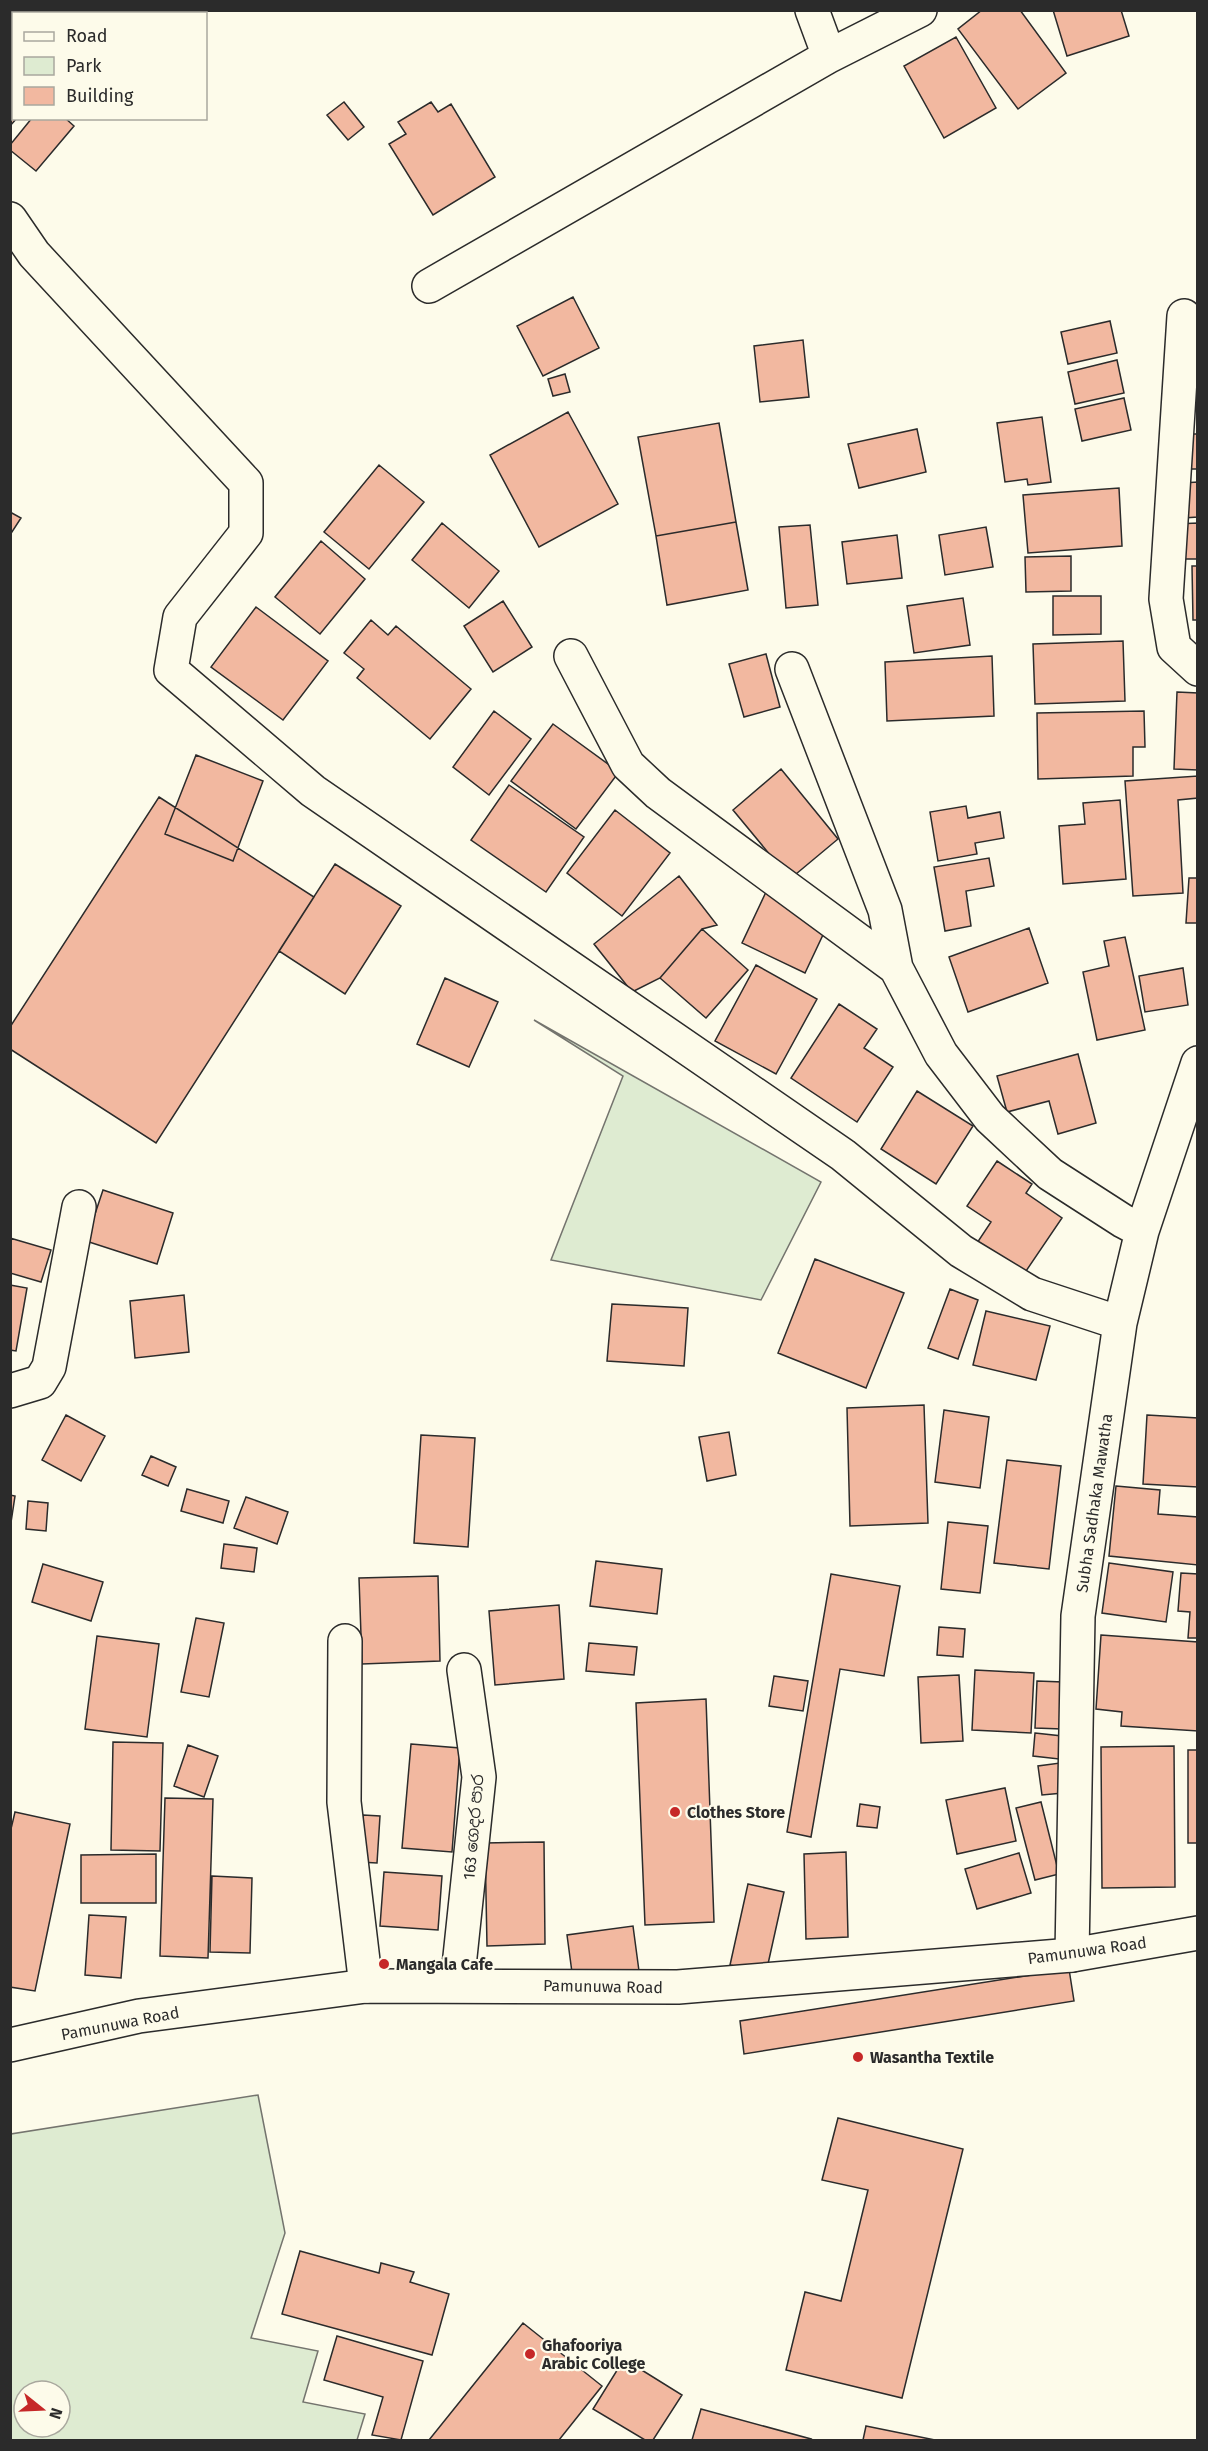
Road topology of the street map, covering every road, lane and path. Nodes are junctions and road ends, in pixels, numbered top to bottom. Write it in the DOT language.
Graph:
graph roads {
  1 [pos="812,10"];
  2 [pos="920,10"];
  3 [pos="829,56"];
  4 [pos="10,219"];
  5 [pos="429,286"];
  6 [pos="1184,316"];
  7 [pos="571,656"];
  8 [pos="792,669"];
  9 [pos="1197,669"];
  10 [pos="896,968"];
  11 [pos="1197,1063"];
  12 [pos="79,1207"];
  13 [pos="1142,1231"];
  14 [pos="1120,1323"];
  15 [pos="10,1392"];
  16 [pos="345,1641"];
  17 [pos="464,1670"];
  18 [pos="1197,1934"];
  19 [pos="1072,1955"];
  20 [pos="457,1984"];
  21 [pos="366,1986"];
  22 [pos="10,2045"];
  1 -- 3 [label="street"];
  2 -- 3 [label="street"];
  3 -- 5 [label="street"];
  4 -- 14 [label="street"];
  6 -- 9 [label="street"];
  7 -- 10 [label="street"];
  8 -- 10 [label="street"];
  10 -- 13 [label="street"];
  11 -- 13 [label="street, Subha Sadhaka Mawatha"];
  12 -- 15 [label="street"];
  13 -- 14 [label="street, Subha Sadhaka Mawatha"];
  14 -- 19 [label="street, Subha Sadhaka Mawatha"];
  16 -- 21 [label="street"];
  17 -- 20 [label="street, 163 ගෙදර පාර"];
  18 -- 19 [label="street, Pamunuwa Road"];
  19 -- 20 [label="street, Pamunuwa Road"];
  20 -- 21 [label="street, Pamunuwa Road"];
  21 -- 22 [label="street, Pamunuwa Road"];
}
